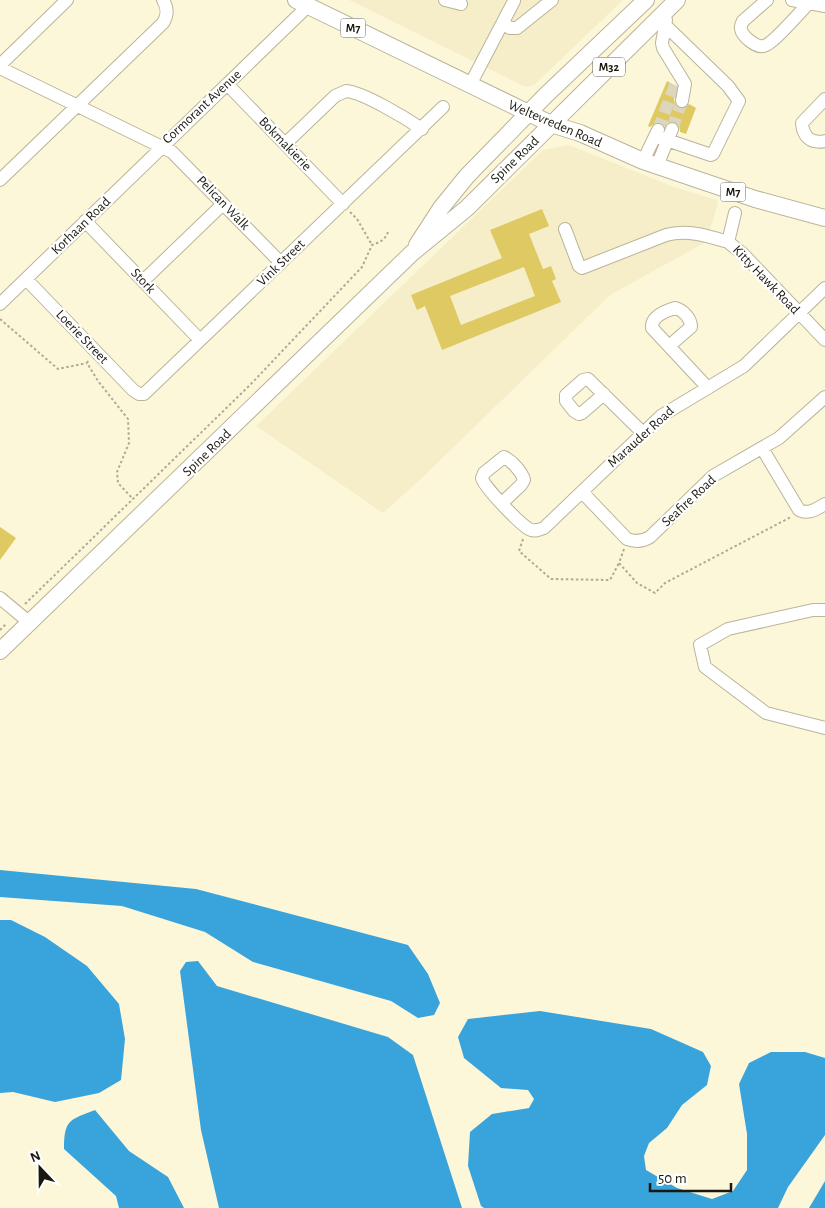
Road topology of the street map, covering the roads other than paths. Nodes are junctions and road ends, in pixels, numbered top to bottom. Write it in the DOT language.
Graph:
graph roads {
  1 [pos="67,0"];
  2 [pos="163,0"];
  3 [pos="445,0"];
  4 [pos="552,0"];
  5 [pos="646,0"];
  6 [pos="766,0"];
  7 [pos="792,0"];
  8 [pos="514,1"];
  9 [pos="302,3"];
  10 [pos="809,3"];
  11 [pos="461,4"];
  12 [pos="825,6"];
  13 [pos="670,12"];
  14 [pos="503,23"];
  15 [pos="0,67"];
  16 [pos="227,84"];
  17 [pos="470,85"];
  18 [pos="825,100"];
  19 [pos="682,101"];
  20 [pos="77,106"];
  21 [pos="443,107"];
  22 [pos="529,113"];
  23 [pos="552,124"];
  24 [pos="422,129"];
  25 [pos="825,141"];
  26 [pos="285,144"];
  27 [pos="162,147"];
  28 [pos="650,163"];
  29 [pos="0,180"];
  30 [pos="224,204"];
  31 [pos="343,204"];
  32 [pos="735,212"];
  33 [pos="825,218"];
  34 [pos="86,221"];
  35 [pos="565,229"];
  36 [pos="728,242"];
  37 [pos="412,253"];
  38 [pos="281,263"];
  39 [pos="26,279"];
  40 [pos="143,281"];
  41 [pos="825,288"];
  42 [pos="0,304"];
  43 [pos="799,313"];
  44 [pos="200,340"];
  45 [pos="825,340"];
  46 [pos="669,346"];
  47 [pos="708,388"];
  48 [pos="139,394"];
  49 [pos="604,394"];
  50 [pos="825,397"];
  51 [pos="643,433"];
  52 [pos="762,448"];
  53 [pos="582,492"];
  54 [pos="502,503"];
  55 [pos="825,504"];
  56 [pos="0,598"];
  57 [pos="825,610"];
  58 [pos="30,622"];
  59 [pos="0,651"];
  60 [pos="825,728"];
  1 -- 15 [label="street"];
  2 -- 20 [label="street"];
  3 -- 11 [label="street"];
  4 -- 14 [label="street"];
  5 -- 22 [label="main road, Spine Road / M32"];
  6 -- 10 [label="street"];
  7 -- 10 [label="street"];
  8 -- 14 [label="street"];
  9 -- 16 [label="street, Cormorant Avenue"];
  9 -- 17 [label="main road, Weltevreden Road / M7"];
  10 -- 12 [label="street"];
  13 -- 19 [label="street"];
  13 -- 23 [label="main road, Spine Road / M32"];
  13 -- 28 [label="street"];
  14 -- 17 [label="street"];
  15 -- 20 [label="street, Cormorant Avenue"];
  16 -- 26 [label="street, Bokmakierie"];
  16 -- 27 [label="street, Cormorant Avenue"];
  17 -- 22 [label="main road, Weltevreden Road / M7"];
  18 -- 25 [label="street"];
  20 -- 27 [label="street, Cormorant Avenue"];
  20 -- 29 [label="street"];
  21 -- 24 [label="street, Vink Street"];
  22 -- 23 [label="main road, Weltevreden Road / M7"];
  22 -- 37 [label="main road, Spine Road / M32"];
  23 -- 28 [label="main road, Weltevreden Road / M7"];
  23 -- 37 [label="main road, Spine Road / M32"];
  24 -- 26 [label="street"];
  24 -- 31 [label="street, Vink Street"];
  26 -- 31 [label="street, Bokmakierie"];
  27 -- 30 [label="street, Pelican Walk"];
  27 -- 34 [label="street, Korhaan Road"];
  28 -- 33 [label="main road, Weltevreden Road / M7"];
  30 -- 38 [label="street, Pelican Walk"];
  30 -- 40 [label="street"];
  31 -- 38 [label="street, Vink Street"];
  32 -- 36 [label="street, Kitty Hawk Road"];
  34 -- 39 [label="street, Korhaan Road"];
  34 -- 40 [label="street, Stork"];
  35 -- 36 [label="street"];
  36 -- 43 [label="street, Kitty Hawk Road"];
  37 -- 58 [label="main road, Spine Road / M32"];
  38 -- 44 [label="street, Vink Street"];
  39 -- 42 [label="street, Korhaan Road"];
  39 -- 48 [label="street, Loerie Street"];
  40 -- 44 [label="street, Stork"];
  41 -- 43 [label="street, Marauder Road"];
  43 -- 45 [label="street, Kitty Hawk Road"];
  43 -- 47 [label="street, Marauder Road"];
  44 -- 48 [label="street, Vink Street"];
  46 -- 47 [label="street"];
  47 -- 51 [label="street, Marauder Road"];
  49 -- 51 [label="street"];
  50 -- 52 [label="street, Seafire Road"];
  51 -- 53 [label="street, Marauder Road"];
  52 -- 53 [label="street, Seafire Road"];
  52 -- 55 [label="street"];
  53 -- 54 [label="street, Marauder Road"];
  56 -- 58 [label="street"];
  57 -- 60 [label="street"];
  58 -- 59 [label="main road, Spine Road / M32"];
}
